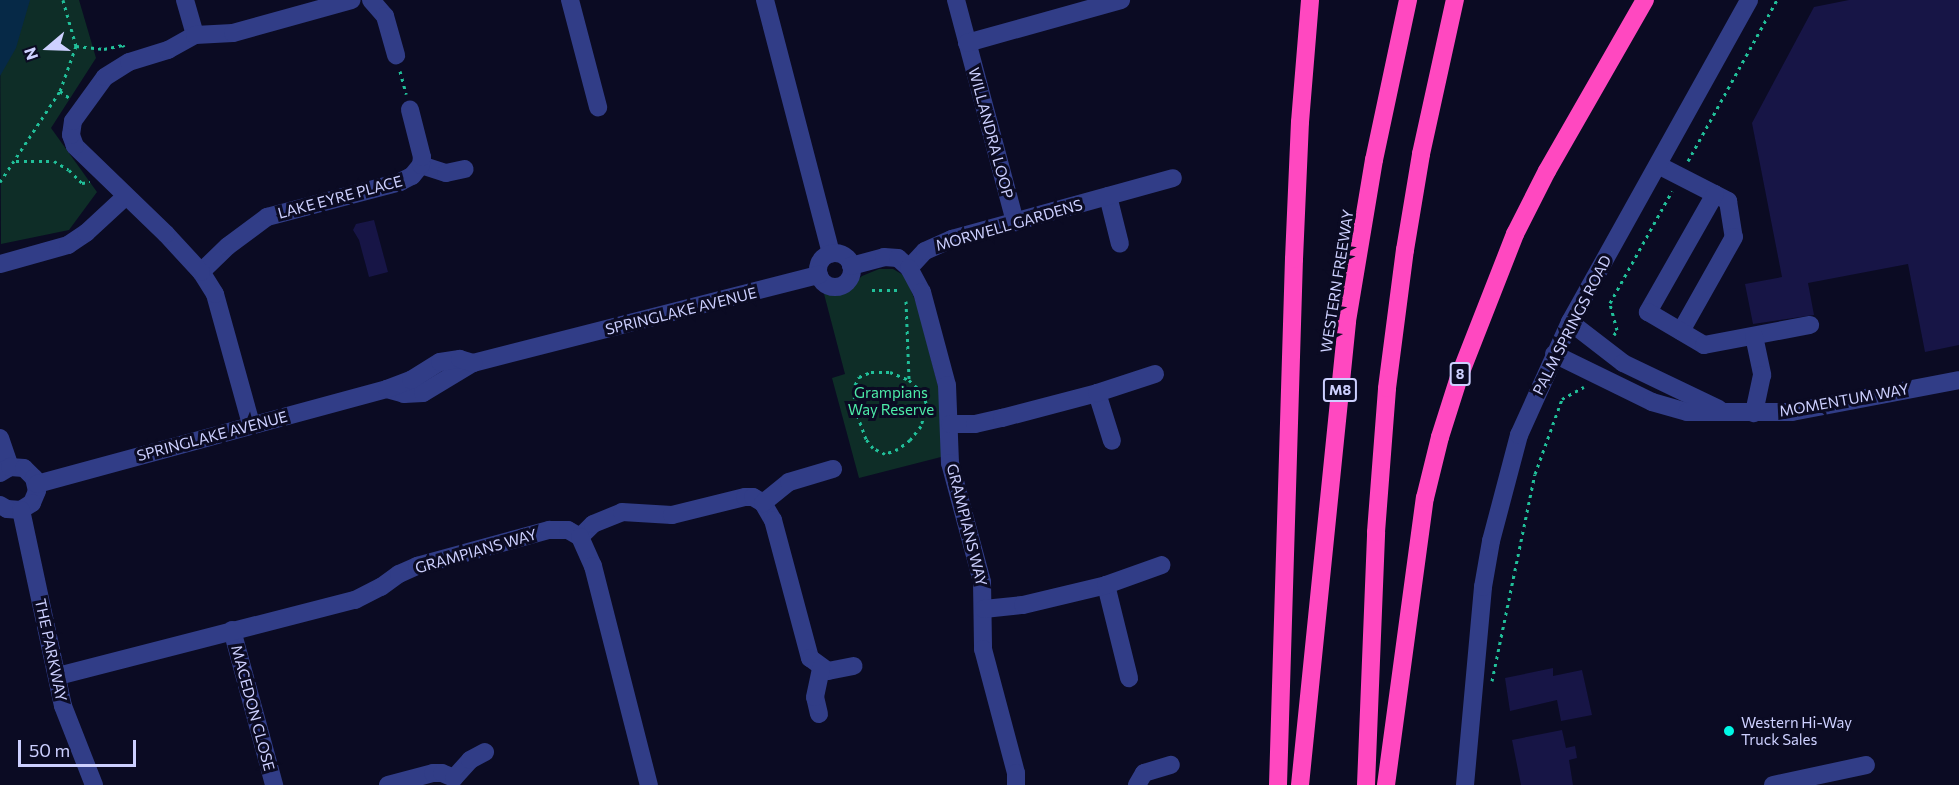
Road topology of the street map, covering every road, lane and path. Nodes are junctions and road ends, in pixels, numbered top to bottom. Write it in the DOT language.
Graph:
graph roads {
  1 [pos="63,0"];
  2 [pos="185,0"];
  3 [pos="352,0"];
  4 [pos="371,0"];
  5 [pos="570,0"];
  6 [pos="765,0"];
  7 [pos="956,0"];
  8 [pos="1121,0"];
  9 [pos="1310,0"];
  10 [pos="1408,0"];
  11 [pos="1455,0"];
  12 [pos="1645,0"];
  13 [pos="1749,0"];
  14 [pos="1777,0"];
  15 [pos="195,35"];
  16 [pos="967,43"];
  17 [pos="76,46"];
  18 [pos="396,55"];
  19 [pos="129,62"];
  20 [pos="598,107"];
  21 [pos="410,110"];
  22 [pos="16,160"];
  23 [pos="421,165"];
  24 [pos="1658,165"];
  25 [pos="465,170"];
  26 [pos="95,176"];
  27 [pos="1680,176"];
  28 [pos="1173,178"];
  29 [pos="0,182"];
  30 [pos="1715,194"];
  31 [pos="126,196"];
  32 [pos="1108,196"];
  33 [pos="1016,222"];
  34 [pos="1120,244"];
  35 [pos="831,254"];
  36 [pos="0,264"];
  37 [pos="851,266"];
  38 [pos="909,268"];
  39 [pos="201,272"];
  40 [pos="819,275"];
  41 [pos="872,290"];
  42 [pos="1570,322"];
  43 [pos="1810,325"];
  44 [pos="1681,331"];
  45 [pos="1754,336"];
  46 [pos="1608,351"];
  47 [pos="1554,354"];
  48 [pos="1155,374"];
  49 [pos="1595,374"];
  50 [pos="909,380"];
  51 [pos="1959,380"];
  52 [pos="1097,393"];
  53 [pos="1754,413"];
  54 [pos="1729,414"];
  55 [pos="251,424"];
  56 [pos="950,424"];
  57 [pos="0,438"];
  58 [pos="1112,441"];
  59 [pos="833,469"];
  60 [pos="5,470"];
  61 [pos="37,484"];
  62 [pos="763,503"];
  63 [pos="0,505"];
  64 [pos="21,510"];
  65 [pos="580,537"];
  66 [pos="1162,565"];
  67 [pos="1106,585"];
  68 [pos="984,609"];
  69 [pos="232,630"];
  70 [pos="854,666"];
  71 [pos="821,668"];
  72 [pos="58,676"];
  73 [pos="1130,678"];
  74 [pos="1492,683"];
  75 [pos="819,714"];
  76 [pos="485,752"];
  77 [pos="1171,765"];
  78 [pos="1866,765"];
  79 [pos="457,782"];
  80 [pos="94,785"];
  81 [pos="274,785"];
  82 [pos="388,785"];
  83 [pos="649,785"];
  84 [pos="1016,785"];
  85 [pos="1137,785"];
  86 [pos="1278,785"];
  87 [pos="1300,785"];
  88 [pos="1366,785"];
  89 [pos="1386,785"];
  90 [pos="1465,785"];
  91 [pos="1773,785"];
  1 -- 17 [label="path"];
  2 -- 15 [label="street"];
  3 -- 15 [label="street"];
  4 -- 18 [label="street"];
  5 -- 20 [label="street"];
  6 -- 35 [label="street"];
  7 -- 16 [label="street, WILLANDRA LOOP"];
  8 -- 16 [label="street"];
  9 -- 86 [label="highway"];
  10 -- 87 [label="highway, WESTERN FREEWAY / M8"];
  11 -- 88 [label="highway"];
  12 -- 89 [label="highway, 8"];
  13 -- 24 [label="street, PALM SPRINGS ROAD"];
  14 -- 27 [label="path"];
  15 -- 19 [label="street"];
  16 -- 33 [label="street, WILLANDRA LOOP"];
  17 -- 19 [label="path"];
  17 -- 22 [label="path"];
  18 -- 21 [label="path"];
  19 -- 31 [label="street"];
  21 -- 23 [label="street, LAKE EYRE PLACE"];
  22 -- 26 [label="path"];
  22 -- 29 [label="path"];
  23 -- 25 [label="street, LAKE EYRE PLACE"];
  23 -- 39 [label="street, LAKE EYRE PLACE"];
  24 -- 27 [label="street"];
  24 -- 42 [label="street, PALM SPRINGS ROAD"];
  27 -- 30 [label="street"];
  27 -- 46 [label="path"];
  28 -- 32 [label="street, MORWELL GARDENS"];
  30 -- 44 [label="street"];
  30 -- 44 [label="street"];
  31 -- 36 [label="street"];
  31 -- 39 [label="street"];
  32 -- 33 [label="street, MORWELL GARDENS"];
  32 -- 34 [label="street"];
  33 -- 38 [label="street, MORWELL GARDENS"];
  35 -- 37 [label="street"];
  35 -- 40 [label="street"];
  37 -- 38 [label="street"];
  37 -- 40 [label="street"];
  38 -- 56 [label="street, GRAMPIANS WAY"];
  39 -- 55 [label="street"];
  40 -- 55 [label="street, SPRINGLAKE AVENUE"];
  41 -- 50 [label="path"];
  42 -- 46 [label="street, MOMENTUM WAY"];
  42 -- 47 [label="street, PALM SPRINGS ROAD"];
  43 -- 45 [label="street"];
  44 -- 45 [label="street"];
  45 -- 53 [label="street"];
  46 -- 54 [label="street, MOMENTUM WAY"];
  47 -- 49 [label="street, MOMENTUM WAY"];
  47 -- 90 [label="street, PALM SPRINGS ROAD"];
  48 -- 52 [label="street"];
  49 -- 54 [label="street, MOMENTUM WAY"];
  49 -- 74 [label="path"];
  50 -- 50 [label="path"];
  51 -- 53 [label="street, MOMENTUM WAY"];
  52 -- 56 [label="street"];
  52 -- 58 [label="street"];
  53 -- 54 [label="street, MOMENTUM WAY"];
  55 -- 61 [label="street, SPRINGLAKE AVENUE"];
  56 -- 68 [label="street, GRAMPIANS WAY"];
  57 -- 60 [label="street"];
  59 -- 62 [label="street"];
  60 -- 61 [label="street"];
  61 -- 64 [label="street"];
  62 -- 65 [label="street"];
  62 -- 71 [label="street"];
  63 -- 64 [label="street"];
  64 -- 72 [label="street, THE PARKWAY"];
  65 -- 69 [label="street, GRAMPIANS WAY"];
  65 -- 83 [label="street"];
  66 -- 67 [label="street"];
  67 -- 68 [label="street"];
  67 -- 73 [label="street"];
  68 -- 84 [label="street, GRAMPIANS WAY"];
  69 -- 72 [label="street, GRAMPIANS WAY"];
  69 -- 81 [label="street, MACEDON CLOSE"];
  70 -- 71 [label="street"];
  71 -- 75 [label="street"];
  72 -- 80 [label="street, THE PARKWAY"];
  76 -- 79 [label="street"];
  77 -- 85 [label="street"];
  78 -- 91 [label="street"];
  79 -- 82 [label="street"];
}
